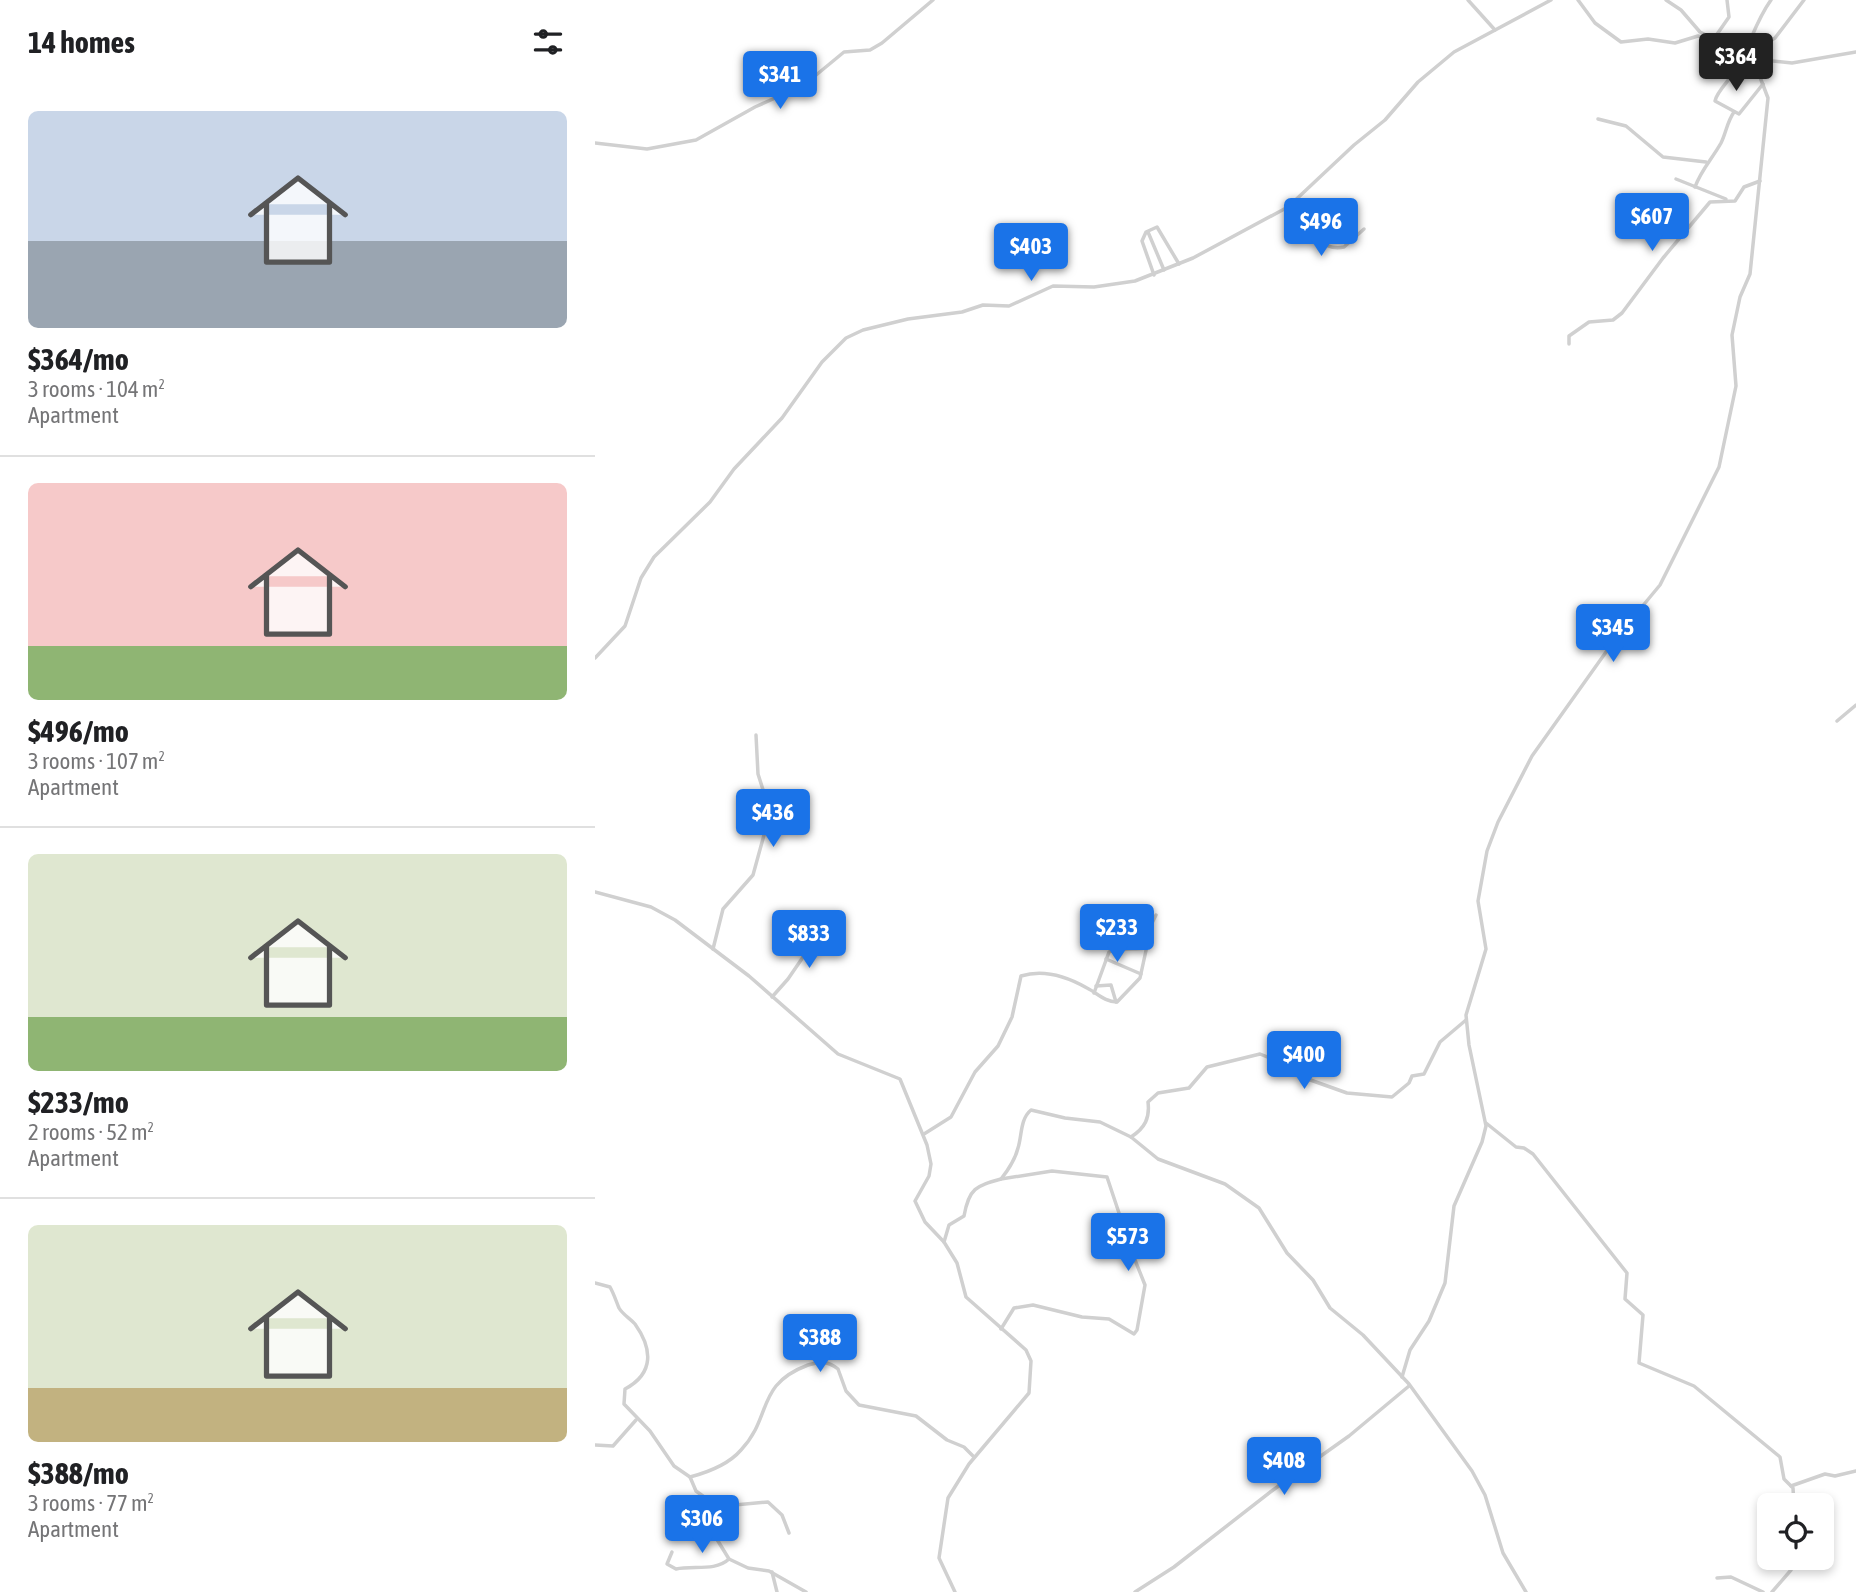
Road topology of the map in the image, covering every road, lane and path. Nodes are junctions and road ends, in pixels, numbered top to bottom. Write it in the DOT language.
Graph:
graph roads {
  1 [pos="933,0"];
  2 [pos="1468,0"];
  3 [pos="1551,0"];
  4 [pos="1578,0"];
  5 [pos="1666,0"];
  6 [pos="1727,0"];
  7 [pos="1771,0"];
  8 [pos="1804,0"];
  9 [pos="1495,30"];
  10 [pos="1712,39"];
  11 [pos="1752,39"];
  12 [pos="1856,52"];
  13 [pos="1745,54"];
  14 [pos="1753,59"];
  15 [pos="1764,82"];
  16 [pos="1734,112"];
  17 [pos="1598,119"];
  18 [pos="595,143"];
  19 [pos="1706,163"];
  20 [pos="1676,179"];
  21 [pos="1761,181"];
  22 [pos="1695,187"];
  23 [pos="1731,201"];
  24 [pos="1288,207"];
  25 [pos="1364,229"];
  26 [pos="1148,232"];
  27 [pos="1179,264"];
  28 [pos="1164,270"];
  29 [pos="1154,275"];
  30 [pos="1569,344"];
  31 [pos="595,658"];
  32 [pos="1856,705"];
  33 [pos="1837,721"];
  34 [pos="756,735"];
  35 [pos="595,892"];
  36 [pos="1156,915"];
  37 [pos="843,945"];
  38 [pos="1147,948"];
  39 [pos="713,949"];
  40 [pos="1106,959"];
  41 [pos="1141,974"];
  42 [pos="1096,986"];
  43 [pos="1094,993"];
  44 [pos="772,997"];
  45 [pos="1116,1002"];
  46 [pos="1467,1020"];
  47 [pos="1486,1123"];
  48 [pos="923,1135"];
  49 [pos="1131,1137"];
  50 [pos="1001,1179"];
  51 [pos="944,1242"];
  52 [pos="595,1283"];
  53 [pos="1001,1329"];
  54 [pos="1402,1377"];
  55 [pos="1409,1384"];
  56 [pos="637,1419"];
  57 [pos="595,1445"];
  58 [pos="974,1458"];
  59 [pos="1856,1471"];
  60 [pos="690,1477"];
  61 [pos="1791,1486"];
  62 [pos="1792,1493"];
  63 [pos="713,1507"];
  64 [pos="789,1533"];
  65 [pos="672,1552"];
  66 [pos="729,1559"];
  67 [pos="1791,1570"];
  68 [pos="772,1572"];
  69 [pos="1717,1578"];
  70 [pos="777,1592"];
  71 [pos="806,1592"];
  72 [pos="955,1592"];
  73 [pos="1135,1592"];
  74 [pos="1527,1592"];
  75 [pos="1763,1592"];
  76 [pos="1772,1592"];
  1 -- 18 [label="street"];
  2 -- 9 [label="street"];
  3 -- 9 [label="street"];
  4 -- 10 [label="street"];
  5 -- 10 [label="street"];
  6 -- 10 [label="street"];
  7 -- 11 [label="street"];
  8 -- 11 [label="street"];
  9 -- 24 [label="street"];
  10 -- 13 [label="street"];
  11 -- 13 [label="street"];
  12 -- 14 [label="street"];
  13 -- 14 [label="street"];
  13 -- 16 [label="street"];
  14 -- 15 [label="street"];
  15 -- 16 [label="street"];
  15 -- 21 [label="street"];
  16 -- 19 [label="street"];
  17 -- 19 [label="street"];
  19 -- 22 [label="street"];
  20 -- 22 [label="street"];
  21 -- 23 [label="street"];
  21 -- 46 [label="street"];
  22 -- 23 [label="street"];
  23 -- 30 [label="street"];
  24 -- 25 [label="street"];
  24 -- 27 [label="street"];
  26 -- 27 [label="street"];
  26 -- 28 [label="street"];
  26 -- 29 [label="street"];
  27 -- 28 [label="street"];
  28 -- 29 [label="street"];
  29 -- 31 [label="street"];
  32 -- 33 [label="street"];
  34 -- 39 [label="street"];
  35 -- 39 [label="street"];
  36 -- 38 [label="street"];
  37 -- 44 [label="street"];
  38 -- 40 [label="street"];
  38 -- 41 [label="street"];
  39 -- 44 [label="street"];
  40 -- 41 [label="street"];
  40 -- 42 [label="street"];
  41 -- 45 [label="street"];
  42 -- 43 [label="street"];
  42 -- 45 [label="street"];
  43 -- 45 [label="street"];
  43 -- 48 [label="street"];
  44 -- 48 [label="street"];
  46 -- 47 [label="street"];
  46 -- 49 [label="street"];
  47 -- 54 [label="street"];
  47 -- 61 [label="street"];
  48 -- 51 [label="street"];
  49 -- 50 [label="street"];
  49 -- 54 [label="street"];
  50 -- 51 [label="street"];
  50 -- 53 [label="street"];
  51 -- 53 [label="street"];
  52 -- 56 [label="street"];
  53 -- 58 [label="street"];
  54 -- 55 [label="street"];
  55 -- 73 [label="street"];
  55 -- 74 [label="street"];
  56 -- 57 [label="street"];
  56 -- 60 [label="street"];
  58 -- 60 [label="street"];
  58 -- 72 [label="street"];
  59 -- 61 [label="street"];
  60 -- 63 [label="street"];
  61 -- 62 [label="street"];
  63 -- 64 [label="street"];
  63 -- 66 [label="street"];
  65 -- 66 [label="street"];
  66 -- 68 [label="street"];
  67 -- 76 [label="street"];
  68 -- 70 [label="street"];
  68 -- 71 [label="street"];
  69 -- 75 [label="street"];
}
